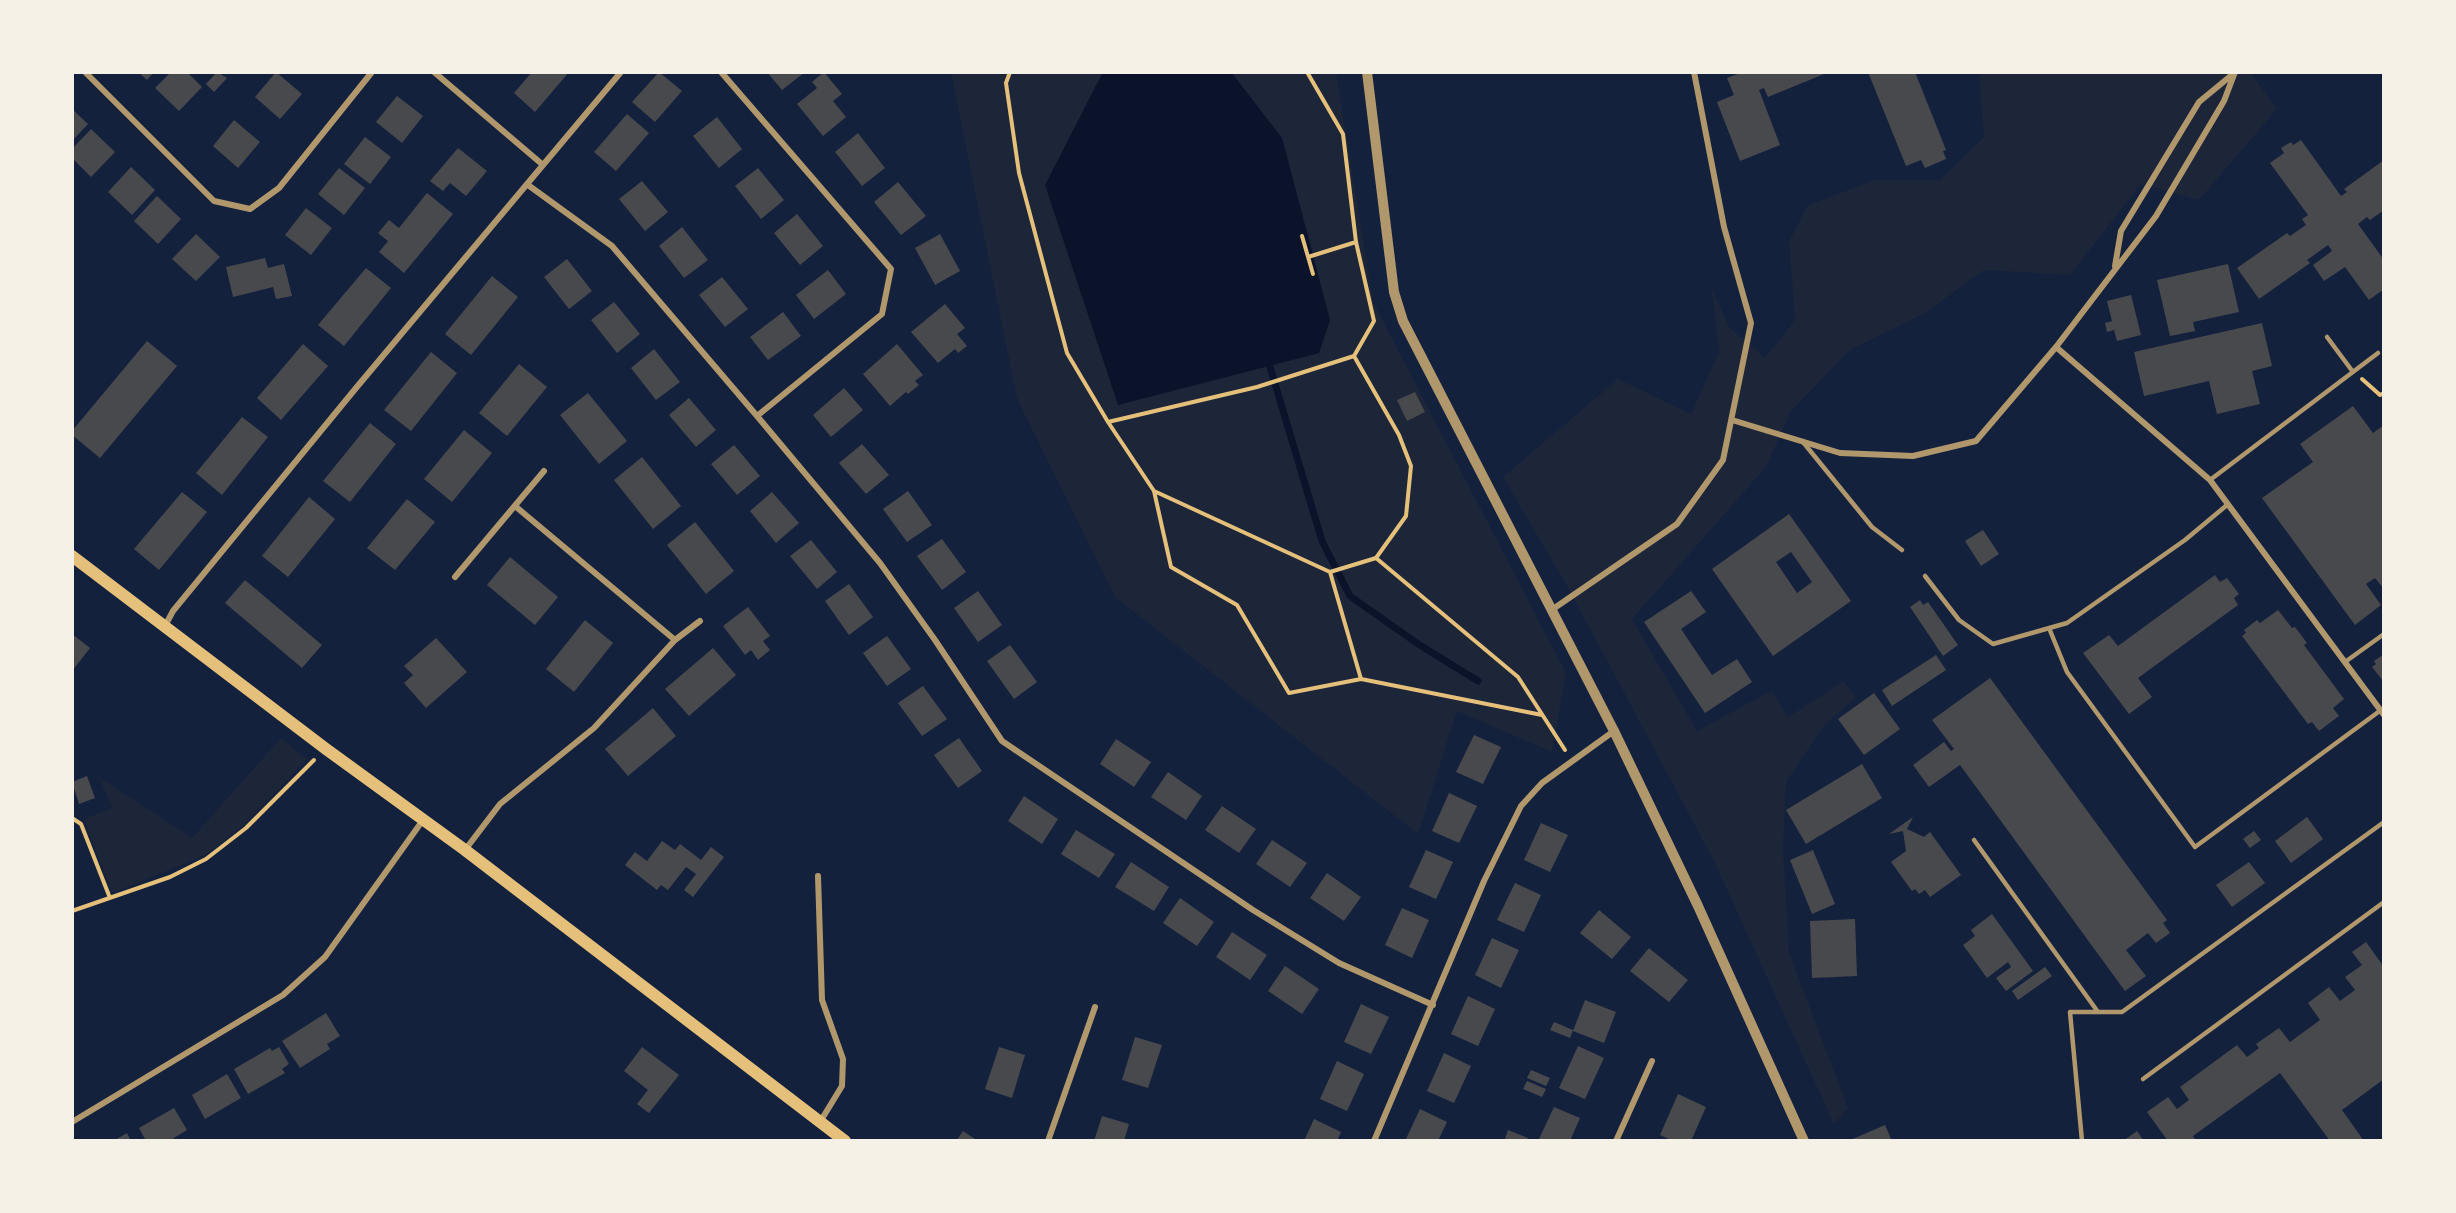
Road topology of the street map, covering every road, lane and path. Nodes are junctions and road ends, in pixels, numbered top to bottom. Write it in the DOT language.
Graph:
graph roads {
  1 [pos="85,72"];
  2 [pos="372,72"];
  3 [pos="434,72"];
  4 [pos="621,72"];
  5 [pos="721,72"];
  6 [pos="1010,72"];
  7 [pos="1307,72"];
  8 [pos="1366,72"];
  9 [pos="1694,72"];
  10 [pos="2234,73"];
  11 [pos="543,165"];
  12 [pos="528,184"];
  13 [pos="1302,236"];
  14 [pos="1356,242"];
  15 [pos="1308,257"];
  16 [pos="2115,266"];
  17 [pos="1313,274"];
  18 [pos="2327,337"];
  19 [pos="2056,347"];
  20 [pos="2378,353"];
  21 [pos="1354,356"];
  22 [pos="2353,372"];
  23 [pos="2384,393"];
  24 [pos="757,416"];
  25 [pos="1732,420"];
  26 [pos="1108,422"];
  27 [pos="1803,442"];
  28 [pos="544,471"];
  29 [pos="2210,480"];
  30 [pos="1154,491"];
  31 [pos="2227,505"];
  32 [pos="515,506"];
  33 [pos="1902,550"];
  34 [pos="72,556"];
  35 [pos="1376,558"];
  36 [pos="1330,572"];
  37 [pos="1925,576"];
  38 [pos="455,577"];
  39 [pos="1553,609"];
  40 [pos="700,621"];
  41 [pos="165,626"];
  42 [pos="2049,628"];
  43 [pos="2384,634"];
  44 [pos="675,640"];
  45 [pos="2345,662"];
  46 [pos="1361,679"];
  47 [pos="2382,712"];
  48 [pos="1542,715"];
  49 [pos="1614,731"];
  50 [pos="326,749"];
  51 [pos="1571,760"];
  52 [pos="72,818"];
  53 [pos="423,820"];
  54 [pos="2384,822"];
  55 [pos="1974,840"];
  56 [pos="465,850"];
  57 [pos="818,876"];
  58 [pos="110,898"];
  59 [pos="2384,902"];
  60 [pos="72,911"];
  61 [pos="1433,1005"];
  62 [pos="1095,1007"];
  63 [pos="2098,1012"];
  64 [pos="1652,1061"];
  65 [pos="2143,1079"];
  66 [pos="72,1122"];
  67 [pos="820,1122"];
  68 [pos="845,1141"];
  69 [pos="1048,1141"];
  70 [pos="1374,1141"];
  71 [pos="1616,1141"];
  72 [pos="1804,1141"];
  73 [pos="2082,1141"];
  1 -- 2 [label="street"];
  3 -- 11 [label="street"];
  4 -- 11 [label="street"];
  5 -- 24 [label="street"];
  6 -- 26 [label="path"];
  7 -- 14 [label="path"];
  8 -- 39 [label="street"];
  9 -- 25 [label="street"];
  10 -- 16 [label="street"];
  10 -- 16 [label="street"];
  11 -- 12 [label="street"];
  12 -- 24 [label="street"];
  12 -- 41 [label="street"];
  13 -- 15 [label="path"];
  14 -- 15 [label="path"];
  14 -- 21 [label="path"];
  15 -- 17 [label="path"];
  16 -- 19 [label="street"];
  18 -- 22 [label="lane"];
  19 -- 27 [label="street"];
  19 -- 29 [label="street"];
  20 -- 22 [label="lane"];
  21 -- 26 [label="path"];
  21 -- 35 [label="path"];
  22 -- 23 [label="path"];
  22 -- 29 [label="lane"];
  24 -- 61 [label="street"];
  25 -- 27 [label="street"];
  25 -- 39 [label="street"];
  26 -- 30 [label="path"];
  27 -- 33 [label="lane"];
  28 -- 32 [label="street"];
  29 -- 31 [label="street"];
  30 -- 36 [label="path"];
  30 -- 46 [label="path"];
  31 -- 42 [label="lane"];
  31 -- 45 [label="street"];
  32 -- 38 [label="street"];
  32 -- 44 [label="street"];
  34 -- 41 [label="main road"];
  35 -- 36 [label="path"];
  35 -- 48 [label="path"];
  36 -- 46 [label="path"];
  37 -- 42 [label="lane"];
  39 -- 49 [label="street"];
  40 -- 44 [label="street"];
  41 -- 50 [label="main road"];
  42 -- 47 [label="lane"];
  43 -- 45 [label="lane"];
  44 -- 56 [label="street"];
  45 -- 47 [label="street"];
  46 -- 48 [label="path"];
  48 -- 51 [label="path"];
  49 -- 51 [label="street"];
  49 -- 72 [label="street"];
  50 -- 53 [label="main road"];
  50 -- 58 [label="path"];
  51 -- 61 [label="street"];
  52 -- 58 [label="path"];
  53 -- 56 [label="main road"];
  53 -- 66 [label="street"];
  54 -- 63 [label="lane"];
  55 -- 63 [label="lane"];
  56 -- 67 [label="main road"];
  57 -- 67 [label="street"];
  58 -- 60 [label="path"];
  59 -- 65 [label="lane"];
  61 -- 70 [label="street"];
  62 -- 69 [label="street"];
  63 -- 73 [label="lane"];
  64 -- 71 [label="street"];
  67 -- 68 [label="main road"];
}
